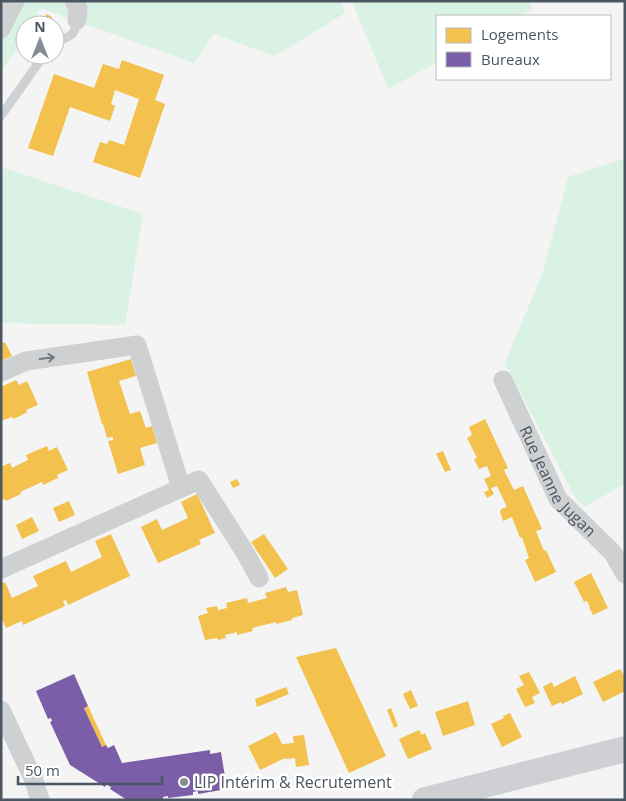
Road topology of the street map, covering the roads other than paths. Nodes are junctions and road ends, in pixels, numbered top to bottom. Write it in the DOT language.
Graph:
graph roads {
  1 [pos="15,1"];
  2 [pos="74,1"];
  3 [pos="77,20"];
  4 [pos="1,29"];
  5 [pos="65,38"];
  6 [pos="37,65"];
  7 [pos="1,116"];
  8 [pos="1,372"];
  9 [pos="504,380"];
  10 [pos="181,488"];
  11 [pos="1,569"];
  12 [pos="625,574"];
  13 [pos="259,578"];
  14 [pos="1,710"];
  15 [pos="625,749"];
  16 [pos="40,800"];
  17 [pos="425,800"];
  1 -- 4 [label="street"];
  2 -- 3 [label="street"];
  3 -- 5 [label="lane"];
  6 -- 7 [label="lane"];
  8 -- 10 [label="street, one-way"];
  9 -- 12 [label="street, Rue Jeanne Jugan"];
  10 -- 11 [label="street"];
  10 -- 13 [label="street"];
  14 -- 16 [label="street"];
  15 -- 17 [label="main road"];
}
